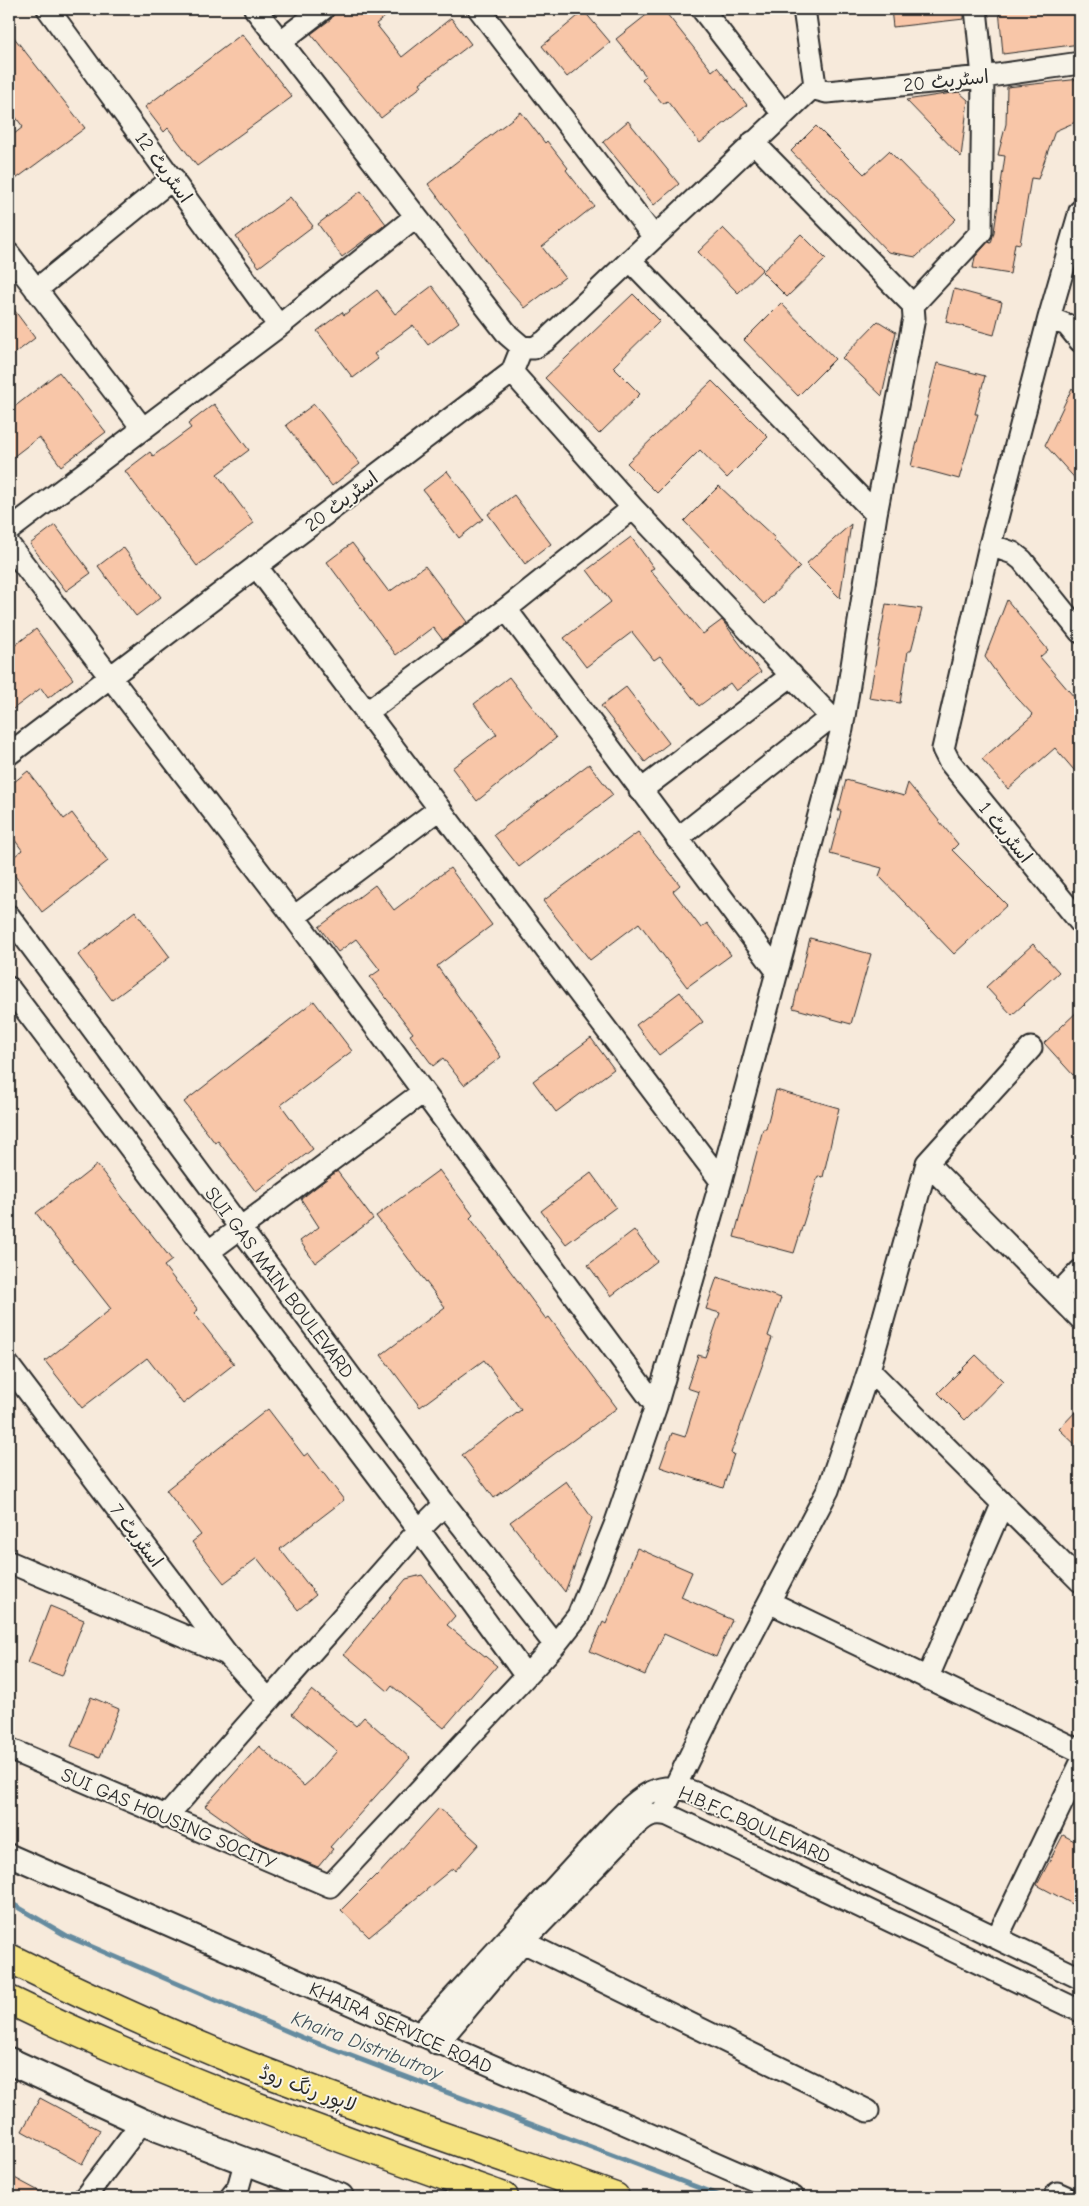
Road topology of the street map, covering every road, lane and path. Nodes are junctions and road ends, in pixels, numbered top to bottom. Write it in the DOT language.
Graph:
graph roads {
  1 [pos="48,9"];
  2 [pos="255,9"];
  3 [pos="323,9"];
  4 [pos="479,9"];
  5 [pos="702,9"];
  6 [pos="804,9"];
  7 [pos="976,9"];
  8 [pos="280,42"];
  9 [pos="1080,63"];
  10 [pos="983,77"];
  11 [pos="815,85"];
  12 [pos="783,114"];
  13 [pos="753,142"];
  14 [pos="172,178"];
  15 [pos="1080,210"];
  16 [pos="415,217"];
  17 [pos="654,237"];
  18 [pos="9,254"];
  19 [pos="630,260"];
  20 [pos="36,290"];
  21 [pos="913,305"];
  22 [pos="1049,318"];
  23 [pos="279,326"];
  24 [pos="1080,341"];
  25 [pos="522,347"];
  26 [pos="512,372"];
  27 [pos="143,429"];
  28 [pos="633,508"];
  29 [pos="876,514"];
  30 [pos="9,530"];
  31 [pos="9,545"];
  32 [pos="990,545"];
  33 [pos="256,566"];
  34 [pos="506,609"];
  35 [pos="1080,632"];
  36 [pos="792,675"];
  37 [pos="110,678"];
  38 [pos="366,713"];
  39 [pos="836,723"];
  40 [pos="9,754"];
  41 [pos="640,791"];
  42 [pos="439,809"];
  43 [pos="677,839"];
  44 [pos="9,916"];
  45 [pos="294,917"];
  46 [pos="1080,922"];
  47 [pos="777,971"];
  48 [pos="9,988"];
  49 [pos="1031,1048"];
  50 [pos="423,1092"];
  51 [pos="927,1163"];
  52 [pos="721,1182"];
  53 [pos="239,1228"];
  54 [pos="208,1252"];
  55 [pos="1080,1271"];
  56 [pos="1057,1295"];
  57 [pos="1080,1318"];
  58 [pos="9,1366"];
  59 [pos="869,1370"];
  60 [pos="656,1406"];
  61 [pos="445,1504"];
  62 [pos="1002,1505"];
  63 [pos="419,1530"];
  64 [pos="9,1562"];
  65 [pos="1080,1582"];
  66 [pos="769,1602"];
  67 [pos="555,1645"];
  68 [pos="227,1654"];
  69 [pos="526,1676"];
  70 [pos="927,1679"];
  71 [pos="269,1700"];
  72 [pos="9,1749"];
  73 [pos="1080,1751"];
  74 [pos="1080,1765"];
  75 [pos="673,1787"];
  76 [pos="662,1814"];
  77 [pos="166,1817"];
  78 [pos="9,1855"];
  79 [pos="997,1938"];
  80 [pos="523,1942"];
  81 [pos="9,1958"];
  82 [pos="1074,1975"];
  83 [pos="9,2000"];
  84 [pos="1055,2000"];
  85 [pos="1080,2012"];
  86 [pos="428,2039"];
  87 [pos="9,2061"];
  88 [pos="868,2111"];
  89 [pos="142,2122"];
  90 [pos="245,2163"];
  91 [pos="85,2197"];
  92 [pos="231,2197"];
  93 [pos="340,2197"];
  94 [pos="504,2197"];
  95 [pos="615,2197"];
  96 [pos="793,2197"];
  1 -- 14 [label="street, اسٹریٹ 12"];
  2 -- 8 [label="street"];
  3 -- 8 [label="street"];
  4 -- 17 [label="street"];
  5 -- 12 [label="street"];
  6 -- 11 [label="street"];
  7 -- 10 [label="street"];
  8 -- 16 [label="street"];
  9 -- 10 [label="street, اسٹریٹ 20"];
  10 -- 11 [label="street, اسٹریٹ 20"];
  10 -- 21 [label="street"];
  11 -- 12 [label="street"];
  12 -- 13 [label="street"];
  13 -- 17 [label="street"];
  13 -- 21 [label="street"];
  14 -- 20 [label="street"];
  14 -- 23 [label="street, اسٹریٹ 12"];
  15 -- 22 [label="street"];
  16 -- 23 [label="street"];
  16 -- 25 [label="street"];
  17 -- 19 [label="street"];
  18 -- 20 [label="street"];
  19 -- 25 [label="street"];
  19 -- 29 [label="street"];
  20 -- 27 [label="street"];
  21 -- 29 [label="street"];
  22 -- 24 [label="street"];
  22 -- 32 [label="street"];
  23 -- 27 [label="street"];
  25 -- 26 [label="street"];
  26 -- 28 [label="street"];
  26 -- 33 [label="street, اسٹریٹ 20"];
  27 -- 30 [label="street"];
  28 -- 34 [label="street"];
  28 -- 36 [label="street"];
  29 -- 39 [label="street"];
  31 -- 37 [label="street"];
  32 -- 35 [label="street"];
  32 -- 46 [label="street, اسٹریٹ 1"];
  33 -- 37 [label="street, اسٹریٹ 20"];
  33 -- 38 [label="street"];
  34 -- 38 [label="street"];
  34 -- 41 [label="street"];
  36 -- 39 [label="street"];
  36 -- 41 [label="street"];
  37 -- 40 [label="street, اسٹریٹ 20"];
  37 -- 45 [label="street"];
  38 -- 42 [label="street"];
  39 -- 43 [label="street"];
  39 -- 47 [label="street"];
  41 -- 43 [label="street"];
  42 -- 45 [label="street"];
  42 -- 52 [label="street"];
  43 -- 47 [label="street"];
  44 -- 53 [label="street, SUI GAS MAIN BOULEVARD"];
  45 -- 50 [label="street"];
  47 -- 52 [label="street"];
  48 -- 54 [label="street, SUI GAS MAIN BOULEVARD"];
  49 -- 51 [label="street"];
  50 -- 53 [label="street"];
  50 -- 60 [label="street"];
  51 -- 56 [label="street"];
  51 -- 59 [label="street"];
  52 -- 60 [label="street"];
  53 -- 54 [label="street"];
  53 -- 61 [label="street, SUI GAS MAIN BOULEVARD"];
  54 -- 63 [label="street, SUI GAS MAIN BOULEVARD"];
  55 -- 56 [label="street"];
  56 -- 57 [label="street"];
  58 -- 68 [label="street, اسٹریٹ 7"];
  59 -- 62 [label="street"];
  59 -- 66 [label="street"];
  60 -- 67 [label="street"];
  61 -- 63 [label="street"];
  61 -- 67 [label="street, SUI GAS MAIN BOULEVARD"];
  62 -- 65 [label="street"];
  62 -- 70 [label="street"];
  63 -- 69 [label="street, SUI GAS MAIN BOULEVARD"];
  63 -- 71 [label="street"];
  64 -- 68 [label="street"];
  66 -- 70 [label="street"];
  66 -- 75 [label="street"];
  67 -- 69 [label="street"];
  68 -- 71 [label="street, اسٹریٹ 7"];
  69 -- 77 [label="street, SUI GAS HOUSING SOCITY"];
  70 -- 73 [label="street"];
  71 -- 77 [label="street"];
  72 -- 77 [label="street, SUI GAS HOUSING SOCITY"];
  74 -- 79 [label="street"];
  75 -- 76 [label="street"];
  75 -- 79 [label="street, H.B.F.C BOULEVARD"];
  75 -- 86 [label="street, H.B.F.C BOULEVARD"];
  76 -- 80 [label="street, H.B.F.C BOULEVARD"];
  76 -- 84 [label="street, H.B.F.C BOULEVARD"];
  78 -- 86 [label="street, KHAIRA SERVICE ROAD"];
  79 -- 82 [label="street, H.B.F.C BOULEVARD"];
  80 -- 86 [label="street, H.B.F.C BOULEVARD"];
  80 -- 88 [label="street"];
  81 -- 95 [label="highway, لاہور رنگ روڈ"];
  82 -- 84 [label="street"];
  83 -- 94 [label="highway, لاہور رنگ روڈ"];
  84 -- 85 [label="street, H.B.F.C BOULEVARD"];
  86 -- 96 [label="street, KHAIRA SERVICE ROAD"];
  87 -- 89 [label="street"];
  89 -- 90 [label="street"];
  89 -- 91 [label="street"];
  90 -- 92 [label="street"];
  90 -- 93 [label="street"];
}
